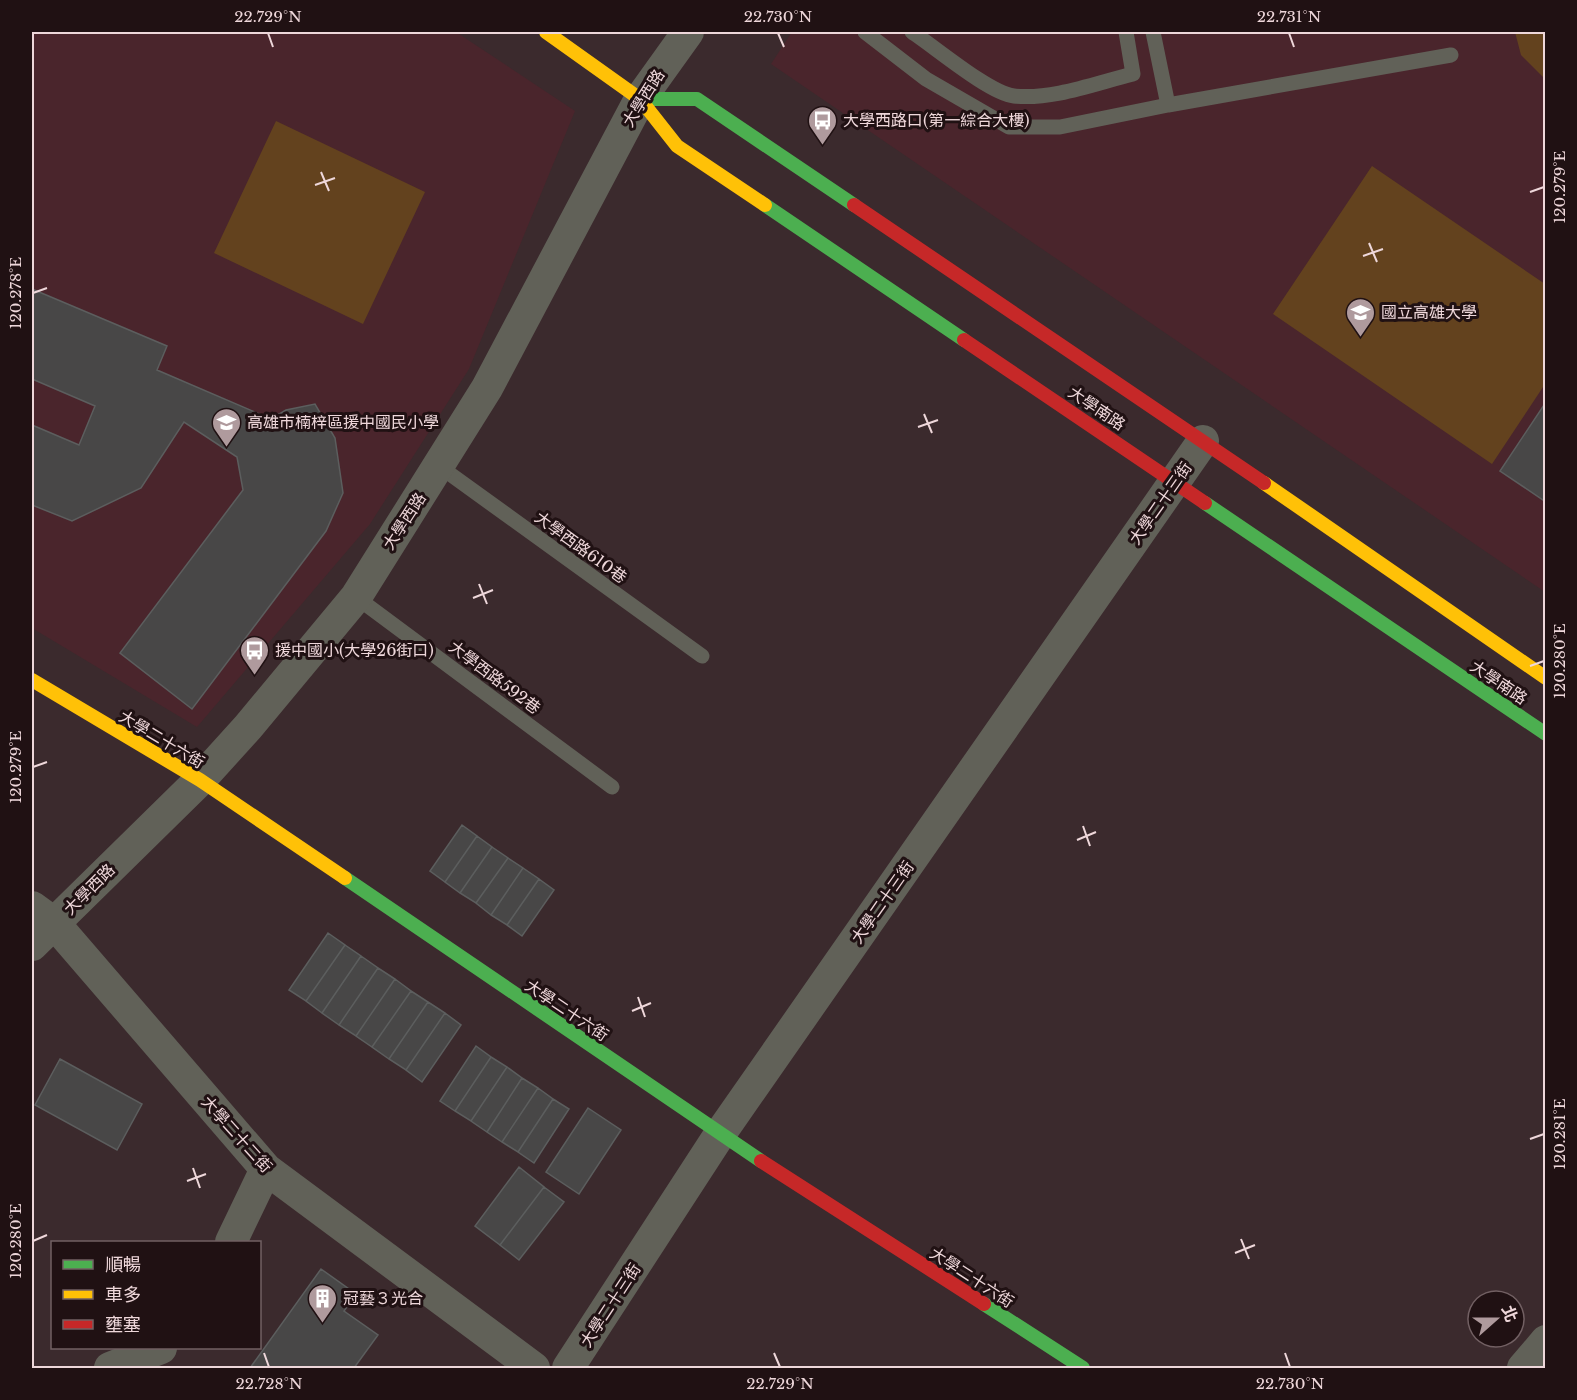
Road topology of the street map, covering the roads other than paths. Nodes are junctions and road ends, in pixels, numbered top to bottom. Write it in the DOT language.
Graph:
graph roads {
  1 [pos="546,32"];
  2 [pos="688,32"];
  3 [pos="865,32"];
  4 [pos="912,32"];
  5 [pos="1126,32"];
  6 [pos="1153,32"];
  7 [pos="1451,54"];
  8 [pos="640,99"];
  9 [pos="1168,105"];
  10 [pos="1203,441"];
  11 [pos="439,466"];
  12 [pos="1176,481"];
  13 [pos="356,597"];
  14 [pos="702,656"];
  15 [pos="1545,678"];
  16 [pos="32,680"];
  17 [pos="1545,734"];
  18 [pos="200,780"];
  19 [pos="612,787"];
  20 [pos="43,915"];
  21 [pos="32,945"];
  22 [pos="720,1134"];
  23 [pos="267,1169"];
  24 [pos="231,1241"];
  25 [pos="1545,1341"];
  26 [pos="156,1349"];
  27 [pos="110,1368"];
  28 [pos="534,1368"];
  29 [pos="568,1368"];
  30 [pos="1083,1368"];
  31 [pos="1523,1368"];
  1 -- 8 [label="street, 大學南路"];
  2 -- 8 [label="street, 大學西路"];
  3 -- 9 [label="lane"];
  4 -- 5 [label="lane"];
  6 -- 9 [label="lane"];
  7 -- 9 [label="lane"];
  8 -- 10 [label="street, 大學南路"];
  8 -- 11 [label="street, 大學西路"];
  8 -- 12 [label="street, 大學南路"];
  10 -- 12 [label="street, 大學二十三街"];
  10 -- 15 [label="street, 大學南路"];
  11 -- 13 [label="street, 大學西路"];
  11 -- 14 [label="lane, 大學西路610巷"];
  12 -- 17 [label="street, 大學南路"];
  12 -- 22 [label="street, 大學二十三街"];
  13 -- 18 [label="street, 大學西路"];
  13 -- 19 [label="lane, 大學西路592巷"];
  16 -- 18 [label="street, 大學二十六街"];
  18 -- 20 [label="street, 大學西路"];
  18 -- 22 [label="street, 大學二十六街"];
  20 -- 21 [label="street, 大學西路"];
  20 -- 23 [label="street, 大學二十二街"];
  22 -- 29 [label="street, 大學二十三街"];
  22 -- 30 [label="street, 大學二十六街"];
  23 -- 24 [label="street"];
  23 -- 28 [label="street, 大學二十二街"];
  25 -- 31 [label="street"];
  26 -- 27 [label="street"];
}
